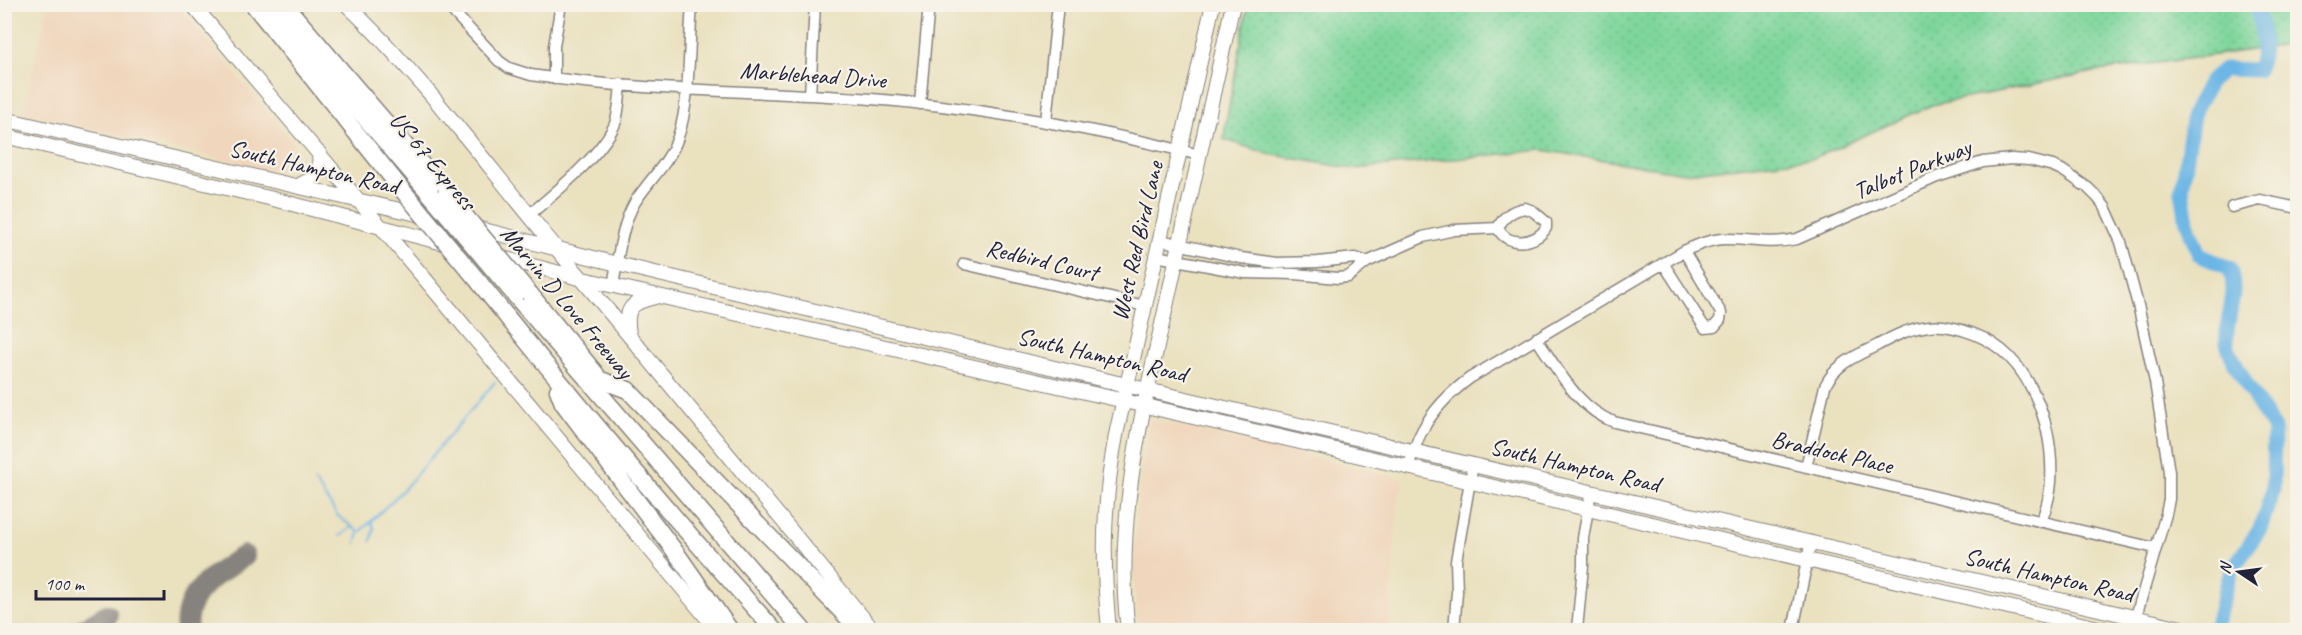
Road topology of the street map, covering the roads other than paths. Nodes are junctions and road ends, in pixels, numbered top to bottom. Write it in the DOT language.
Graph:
graph roads {
  1 [pos="192,4"];
  2 [pos="253,4"];
  3 [pos="268,4"];
  4 [pos="284,4"];
  5 [pos="346,4"];
  6 [pos="446,4"];
  7 [pos="561,4"];
  8 [pos="692,4"];
  9 [pos="815,4"];
  10 [pos="929,4"];
  11 [pos="1058,4"];
  12 [pos="1213,4"];
  13 [pos="1233,4"];
  14 [pos="554,79"];
  15 [pos="621,84"];
  16 [pos="686,89"];
  17 [pos="810,95"];
  18 [pos="920,104"];
  19 [pos="1187,117"];
  20 [pos="8,120"];
  21 [pos="1046,121"];
  22 [pos="1207,122"];
  23 [pos="7,136"];
  24 [pos="121,145"];
  25 [pos="1180,150"];
  26 [pos="319,153"];
  27 [pos="1200,155"];
  28 [pos="118,162"];
  29 [pos="298,186"];
  30 [pos="438,194"];
  31 [pos="357,200"];
  32 [pos="2232,207"];
  33 [pos="2298,208"];
  34 [pos="529,215"];
  35 [pos="379,226"];
  36 [pos="1498,228"];
  37 [pos="1160,240"];
  38 [pos="1180,245"];
  39 [pos="557,249"];
  40 [pos="1684,251"];
  41 [pos="1156,256"];
  42 [pos="1241,258"];
  43 [pos="1176,261"];
  44 [pos="1318,262"];
  45 [pos="1367,262"];
  46 [pos="1663,263"];
  47 [pos="617,264"];
  48 [pos="964,264"];
  49 [pos="1283,268"];
  50 [pos="1237,272"];
  51 [pos="1322,277"];
  52 [pos="583,279"];
  53 [pos="613,286"];
  54 [pos="523,295"];
  55 [pos="661,296"];
  56 [pos="1145,306"];
  57 [pos="831,314"];
  58 [pos="614,317"];
  59 [pos="882,327"];
  60 [pos="629,334"];
  61 [pos="828,334"];
  62 [pos="1536,338"];
  63 [pos="878,345"];
  64 [pos="548,368"];
  65 [pos="584,377"];
  66 [pos="601,380"];
  67 [pos="1128,385"];
  68 [pos="1147,390"];
  69 [pos="1124,401"];
  70 [pos="1144,405"];
  71 [pos="1414,451"];
  72 [pos="1473,464"];
  73 [pos="1408,467"];
  74 [pos="1806,467"];
  75 [pos="1469,482"];
  76 [pos="1591,492"];
  77 [pos="1587,509"];
  78 [pos="1705,518"];
  79 [pos="2041,522"];
  80 [pos="1701,536"];
  81 [pos="1811,541"];
  82 [pos="2155,548"];
  83 [pos="1807,561"];
  84 [pos="1125,591"];
  85 [pos="1105,592"];
  86 [pos="2134,625"];
  87 [pos="717,630"];
  88 [pos="730,630"];
  89 [pos="774,630"];
  90 [pos="782,630"];
  91 [pos="803,630"];
  92 [pos="814,630"];
  93 [pos="862,630"];
  94 [pos="873,630"];
  95 [pos="1109,630"];
  96 [pos="1128,630"];
  97 [pos="1455,630"];
  98 [pos="1577,630"];
  99 [pos="1793,630"];
  100 [pos="2107,630"];
  101 [pos="2190,630"];
  1 -- 26 [label="main road"];
  2 -- 64 [label="highway, bridge"];
  3 -- 30 [label="highway, US 67 Express"];
  4 -- 30 [label="highway, Marvin D Love Freeway"];
  5 -- 34 [label="main road, Marvin D Love Freeway"];
  6 -- 14 [label="street, Marblehead Drive"];
  7 -- 14 [label="street"];
  8 -- 16 [label="street"];
  9 -- 17 [label="street"];
  10 -- 18 [label="street"];
  11 -- 21 [label="street"];
  12 -- 19 [label="main road, West Red Bird Lane"];
  13 -- 22 [label="main road, West Red Bird Lane"];
  14 -- 15 [label="street, Marblehead Drive"];
  15 -- 16 [label="street, Marblehead Drive"];
  15 -- 34 [label="street"];
  16 -- 17 [label="street, Marblehead Drive"];
  16 -- 47 [label="street"];
  17 -- 18 [label="street, Marblehead Drive"];
  18 -- 21 [label="street, Marblehead Drive"];
  19 -- 22 [label="main road"];
  19 -- 25 [label="main road, West Red Bird Lane"];
  20 -- 23 [label="main road"];
  20 -- 24 [label="main road, South Hampton Road"];
  21 -- 25 [label="street, Marblehead Drive"];
  22 -- 27 [label="main road, West Red Bird Lane"];
  23 -- 28 [label="main road, South Hampton Road"];
  24 -- 28 [label="main road"];
  24 -- 29 [label="main road, South Hampton Road"];
  25 -- 27 [label="street, Marblehead Drive"];
  25 -- 37 [label="main road, West Red Bird Lane"];
  26 -- 29 [label="main road"];
  26 -- 31 [label="main road"];
  27 -- 38 [label="main road, West Red Bird Lane"];
  28 -- 35 [label="main road, South Hampton Road"];
  29 -- 31 [label="main road, South Hampton Road"];
  30 -- 54 [label="highway, Marvin D Love Freeway, bridge"];
  31 -- 35 [label="main road"];
  31 -- 39 [label="main road, South Hampton Road"];
  32 -- 33 [label="street"];
  34 -- 39 [label="main road, Marvin D Love Freeway"];
  35 -- 52 [label="main road, South Hampton Road"];
  35 -- 87 [label="main road"];
  36 -- 45 [label="street"];
  37 -- 38 [label="street"];
  37 -- 41 [label="main road, West Red Bird Lane"];
  38 -- 42 [label="street"];
  38 -- 43 [label="main road, West Red Bird Lane"];
  39 -- 47 [label="main road, South Hampton Road"];
  39 -- 52 [label="main road, Marvin D Love Freeway"];
  40 -- 46 [label="street, Talbot Parkway"];
  40 -- 46 [label="street"];
  40 -- 82 [label="street, Talbot Parkway"];
  41 -- 43 [label="street"];
  41 -- 56 [label="main road, West Red Bird Lane"];
  42 -- 49 [label="street"];
  42 -- 50 [label="street"];
  43 -- 50 [label="street"];
  43 -- 68 [label="main road, West Red Bird Lane"];
  44 -- 45 [label="street"];
  44 -- 49 [label="street"];
  44 -- 51 [label="street"];
  45 -- 51 [label="street"];
  46 -- 62 [label="street, Talbot Parkway"];
  47 -- 53 [label="street"];
  47 -- 57 [label="main road, South Hampton Road"];
  48 -- 56 [label="street, Redbird Court"];
  49 -- 50 [label="street"];
  49 -- 51 [label="street"];
  52 -- 53 [label="main road, South Hampton Road"];
  52 -- 58 [label="main road, Marvin D Love Freeway"];
  53 -- 55 [label="main road, South Hampton Road"];
  53 -- 58 [label="main road"];
  54 -- 65 [label="highway"];
  54 -- 66 [label="highway, Marvin D Love Freeway"];
  55 -- 60 [label="main road"];
  55 -- 61 [label="main road, South Hampton Road"];
  56 -- 67 [label="main road, West Red Bird Lane"];
  57 -- 59 [label="main road, South Hampton Road"];
  57 -- 61 [label="main road"];
  58 -- 60 [label="main road, Marvin D Love Freeway"];
  59 -- 63 [label="main road"];
  59 -- 67 [label="main road, South Hampton Road"];
  60 -- 94 [label="main road, Marvin D Love Freeway"];
  61 -- 63 [label="main road, South Hampton Road"];
  62 -- 71 [label="street, Talbot Parkway"];
  62 -- 74 [label="street, Braddock Place"];
  63 -- 69 [label="main road, South Hampton Road"];
  64 -- 88 [label="highway"];
  64 -- 89 [label="highway"];
  65 -- 90 [label="highway"];
  65 -- 91 [label="highway"];
  66 -- 92 [label="highway, Marvin D Love Freeway"];
  66 -- 93 [label="highway"];
  67 -- 68 [label="main road, South Hampton Road"];
  67 -- 69 [label="main road, West Red Bird Lane"];
  68 -- 70 [label="main road, West Red Bird Lane"];
  68 -- 71 [label="main road, South Hampton Road"];
  69 -- 70 [label="main road, South Hampton Road"];
  69 -- 85 [label="main road, West Red Bird Lane"];
  70 -- 73 [label="main road, South Hampton Road"];
  70 -- 84 [label="main road, West Red Bird Lane"];
  71 -- 72 [label="main road, South Hampton Road"];
  71 -- 73 [label="street, Talbot Parkway"];
  72 -- 75 [label="street"];
  72 -- 76 [label="main road, South Hampton Road"];
  73 -- 75 [label="main road, South Hampton Road"];
  74 -- 79 [label="street, Braddock Place"];
  74 -- 79 [label="street"];
  75 -- 77 [label="main road, South Hampton Road"];
  75 -- 97 [label="street"];
  76 -- 77 [label="street"];
  76 -- 78 [label="main road, South Hampton Road"];
  77 -- 80 [label="main road, South Hampton Road"];
  77 -- 98 [label="street"];
  78 -- 80 [label="main road"];
  78 -- 81 [label="main road, South Hampton Road"];
  79 -- 82 [label="street, Braddock Place"];
  80 -- 83 [label="main road, South Hampton Road"];
  81 -- 83 [label="street"];
  81 -- 86 [label="main road, South Hampton Road"];
  82 -- 86 [label="street, Talbot Parkway"];
  83 -- 99 [label="street"];
  83 -- 100 [label="main road, South Hampton Road"];
  84 -- 85 [label="main road"];
  84 -- 96 [label="main road, West Red Bird Lane"];
  85 -- 95 [label="main road, West Red Bird Lane"];
  86 -- 101 [label="main road, South Hampton Road"];
}
